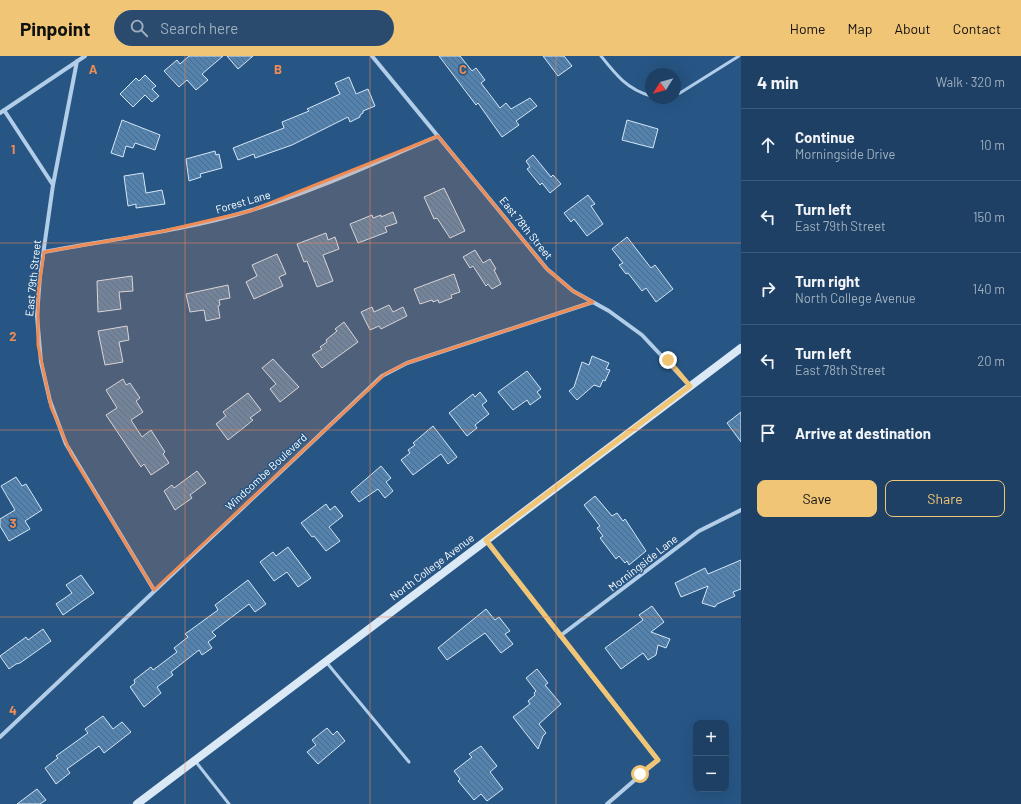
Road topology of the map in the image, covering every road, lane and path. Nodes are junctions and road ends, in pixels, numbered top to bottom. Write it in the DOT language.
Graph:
graph roads {
  1 [pos="85,56"];
  2 [pos="372,56"];
  3 [pos="601,56"];
  4 [pos="739,56"];
  5 [pos="77,61"];
  6 [pos="681,92"];
  7 [pos="645,94"];
  8 [pos="2,112"];
  9 [pos="438,136"];
  10 [pos="54,185"];
  11 [pos="44,252"];
  12 [pos="593,302"];
  13 [pos="741,348"];
  14 [pos="690,386"];
  15 [pos="741,510"];
  16 [pos="486,540"];
  17 [pos="154,590"];
  18 [pos="560,636"];
  19 [pos="326,661"];
  20 [pos="0,736"];
  21 [pos="195,760"];
  22 [pos="409,762"];
  23 [pos="137,804"];
  24 [pos="229,804"];
  25 [pos="607,804"];
  1 -- 5 [label="street"];
  2 -- 9 [label="street, East 78th Street"];
  3 -- 7 [label="lane"];
  4 -- 6 [label="lane"];
  5 -- 8 [label="street"];
  5 -- 10 [label="street, East 79th Street"];
  8 -- 10 [label="street"];
  9 -- 11 [label="street, Forest Lane"];
  9 -- 12 [label="street, East 78th Street"];
  10 -- 11 [label="street, East 79th Street"];
  11 -- 17 [label="street, East 79th Street"];
  12 -- 14 [label="street, East 78th Street"];
  12 -- 17 [label="street, Windcombe Boulevard"];
  13 -- 14 [label="main road, North College Avenue"];
  14 -- 16 [label="main road, North College Avenue"];
  15 -- 18 [label="street, Morningside Lane"];
  16 -- 18 [label="street"];
  16 -- 19 [label="main road, North College Avenue"];
  17 -- 20 [label="street, Windcombe Boulevard"];
  18 -- 25 [label="street"];
  19 -- 21 [label="main road, North College Avenue"];
  19 -- 22 [label="lane"];
  21 -- 23 [label="main road, North College Avenue"];
  21 -- 24 [label="lane"];
}
